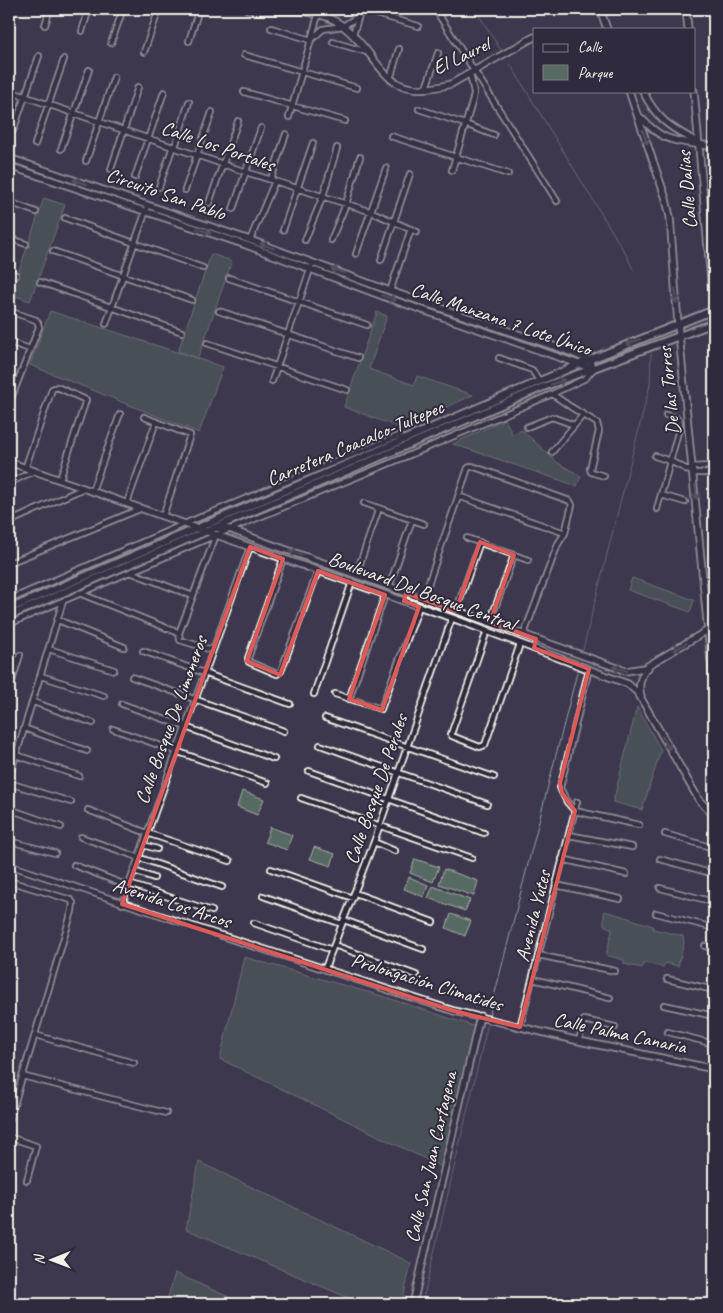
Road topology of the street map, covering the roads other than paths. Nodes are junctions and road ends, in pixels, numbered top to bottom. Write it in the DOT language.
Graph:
graph roads {
  1 [pos="12,9"];
  2 [pos="50,9"];
  3 [pos="89,9"];
  4 [pos="123,9"];
  5 [pos="159,9"];
  6 [pos="199,9"];
  7 [pos="247,9"];
  8 [pos="361,9"];
  9 [pos="436,9"];
  10 [pos="600,9"];
  11 [pos="686,9"];
  12 [pos="254,10"];
  13 [pos="318,15"];
  14 [pos="359,16"];
  15 [pos="9,22"];
  16 [pos="45,25"];
  17 [pos="342,26"];
  18 [pos="418,26"];
  19 [pos="271,28"];
  20 [pos="608,28"];
  21 [pos="688,28"];
  22 [pos="82,31"];
  23 [pos="352,36"];
  24 [pos="533,38"];
  25 [pos="311,40"];
  26 [pos="189,41"];
  27 [pos="333,42"];
  28 [pos="111,43"];
  29 [pos="399,49"];
  30 [pos="144,52"];
  31 [pos="367,52"];
  32 [pos="438,53"];
  33 [pos="244,55"];
  34 [pos="38,56"];
  35 [pos="64,59"];
  36 [pos="89,70"];
  37 [pos="302,71"];
  38 [pos="472,73"];
  39 [pos="114,77"];
  40 [pos="390,79"];
  41 [pos="138,86"];
  42 [pos="358,88"];
  43 [pos="426,88"];
  44 [pos="9,91"];
  45 [pos="164,92"];
  46 [pos="244,92"];
  47 [pos="629,92"];
  48 [pos="644,92"];
  49 [pos="694,92"];
  50 [pos="25,96"];
  51 [pos="189,102"];
  52 [pos="49,105"];
  53 [pos="292,106"];
  54 [pos="419,109"];
  55 [pos="212,112"];
  56 [pos="74,114"];
  57 [pos="637,114"];
  58 [pos="289,117"];
  59 [pos="238,121"];
  60 [pos="346,121"];
  61 [pos="99,122"];
  62 [pos="465,124"];
  63 [pos="261,128"];
  64 [pos="124,130"];
  65 [pos="13,131"];
  66 [pos="286,134"];
  67 [pos="494,135"];
  68 [pos="391,136"];
  69 [pos="149,138"];
  70 [pos="313,143"];
  71 [pos="35,144"];
  72 [pos="699,144"];
  73 [pos="714,146"];
  74 [pos="174,147"];
  75 [pos="337,148"];
  76 [pos="61,149"];
  77 [pos="198,155"];
  78 [pos="360,157"];
  79 [pos="456,157"];
  80 [pos="9,158"];
  81 [pos="86,161"];
  82 [pos="223,164"];
  83 [pos="9,166"];
  84 [pos="386,168"];
  85 [pos="111,169"];
  86 [pos="452,170"];
  87 [pos="246,172"];
  88 [pos="410,174"];
  89 [pos="508,174"];
  90 [pos="135,177"];
  91 [pos="273,180"];
  92 [pos="159,187"];
  93 [pos="298,188"];
  94 [pos="185,190"];
  95 [pos="323,196"];
  96 [pos="557,201"];
  97 [pos="9,202"];
  98 [pos="209,203"];
  99 [pos="346,204"];
  100 [pos="146,208"];
  101 [pos="233,209"];
  102 [pos="36,212"];
  103 [pos="372,212"];
  104 [pos="65,218"];
  105 [pos="187,218"];
  106 [pos="395,221"];
  107 [pos="184,224"];
  108 [pos="283,230"];
  109 [pos="411,230"];
  110 [pos="417,232"];
  111 [pos="9,238"];
  112 [pos="250,240"];
  113 [pos="305,240"];
  114 [pos="331,240"];
  115 [pos="134,243"];
  116 [pos="711,243"];
  117 [pos="26,244"];
  118 [pos="53,251"];
  119 [pos="356,254"];
  120 [pos="380,260"];
  121 [pos="313,262"];
  122 [pos="203,268"];
  123 [pos="310,269"];
  124 [pos="9,272"];
  125 [pos="16,275"];
  126 [pos="123,276"];
  127 [pos="229,278"];
  128 [pos="363,281"];
  129 [pos="40,282"];
  130 [pos="360,287"];
  131 [pos="390,291"];
  132 [pos="192,300"];
  133 [pos="300,301"];
  134 [pos="112,307"];
  135 [pos="219,310"];
  136 [pos="714,310"];
  137 [pos="9,311"];
  138 [pos="714,315"];
  139 [pos="714,323"];
  140 [pos="106,324"];
  141 [pos="678,324"];
  142 [pos="367,325"];
  143 [pos="182,332"];
  144 [pos="289,334"];
  145 [pos="680,337"];
  146 [pos="9,342"];
  147 [pos="207,343"];
  148 [pos="30,349"];
  149 [pos="358,358"];
  150 [pos="499,358"];
  151 [pos="589,360"];
  152 [pos="581,364"];
  153 [pos="278,366"];
  154 [pos="594,369"];
  155 [pos="272,381"];
  156 [pos="540,382"];
  157 [pos="347,390"];
  158 [pos="552,394"];
  159 [pos="9,404"];
  160 [pos="120,414"];
  161 [pos="583,415"];
  162 [pos="666,415"];
  163 [pos="144,418"];
  164 [pos="156,422"];
  165 [pos="574,426"];
  166 [pos="527,427"];
  167 [pos="404,440"];
  168 [pos="552,452"];
  169 [pos="655,456"];
  170 [pos="670,461"];
  171 [pos="9,462"];
  172 [pos="26,466"];
  173 [pos="714,466"];
  174 [pos="35,470"];
  175 [pos="694,470"];
  176 [pos="714,473"];
  177 [pos="604,476"];
  178 [pos="60,479"];
  179 [pos="9,483"];
  180 [pos="84,488"];
  181 [pos="92,491"];
  182 [pos="661,495"];
  183 [pos="458,496"];
  184 [pos="685,502"];
  185 [pos="364,503"];
  186 [pos="127,504"];
  187 [pos="379,508"];
  188 [pos="140,509"];
  189 [pos="657,509"];
  190 [pos="162,516"];
  191 [pos="412,520"];
  192 [pos="9,522"];
  193 [pos="184,524"];
  194 [pos="424,524"];
  195 [pos="203,528"];
  196 [pos="229,530"];
  197 [pos="215,531"];
  198 [pos="565,533"];
  199 [pos="467,538"];
  200 [pos="480,542"];
  201 [pos="270,544"];
  202 [pos="250,547"];
  203 [pos="267,553"];
  204 [pos="514,555"];
  205 [pos="284,559"];
  206 [pos="528,560"];
  207 [pos="9,563"];
  208 [pos="318,571"];
  209 [pos="130,572"];
  210 [pos="356,575"];
  211 [pos="352,582"];
  212 [pos="389,587"];
  213 [pos="79,593"];
  214 [pos="406,593"];
  215 [pos="385,595"];
  216 [pos="193,596"];
  217 [pos="423,599"];
  218 [pos="9,600"];
  219 [pos="63,601"];
  220 [pos="404,601"];
  221 [pos="419,606"];
  222 [pos="9,608"];
  223 [pos="456,611"];
  224 [pos="9,616"];
  225 [pos="452,618"];
  226 [pos="58,620"];
  227 [pos="490,622"];
  228 [pos="9,624"];
  229 [pos="711,629"];
  230 [pos="487,631"];
  231 [pos="179,633"];
  232 [pos="524,634"];
  233 [pos="536,639"];
  234 [pos="520,644"];
  235 [pos="124,647"];
  236 [pos="49,648"];
  237 [pos="534,648"];
  238 [pos="212,650"];
  239 [pos="143,651"];
  240 [pos="20,655"];
  241 [pos="652,663"];
  242 [pos="9,665"];
  243 [pos="16,667"];
  244 [pos="588,668"];
  245 [pos="114,670"];
  246 [pos="204,673"];
  247 [pos="41,676"];
  248 [pos="132,677"];
  249 [pos="9,690"];
  250 [pos="714,693"];
  251 [pos="314,694"];
  252 [pos="335,694"];
  253 [pos="104,696"];
  254 [pos="195,699"];
  255 [pos="349,699"];
  256 [pos="642,700"];
  257 [pos="32,702"];
  258 [pos="122,704"];
  259 [pos="290,704"];
  260 [pos="325,718"];
  261 [pos="93,723"];
  262 [pos="185,727"];
  263 [pos="24,728"];
  264 [pos="113,729"];
  265 [pos="284,731"];
  266 [pos="320,745"];
  267 [pos="407,747"];
  268 [pos="87,751"];
  269 [pos="176,752"];
  270 [pos="16,755"];
  271 [pos="274,759"];
  272 [pos="309,771"];
  273 [pos="398,773"];
  274 [pos="79,776"];
  275 [pos="494,777"];
  276 [pos="9,778"];
  277 [pos="9,783"];
  278 [pos="267,783"];
  279 [pos="301,798"];
  280 [pos="389,800"];
  281 [pos="71,802"];
  282 [pos="577,802"];
  283 [pos="487,804"];
  284 [pos="9,810"];
  285 [pos="88,810"];
  286 [pos="575,811"];
  287 [pos="714,816"];
  288 [pos="639,825"];
  289 [pos="380,826"];
  290 [pos="61,827"];
  291 [pos="147,833"];
  292 [pos="484,833"];
  293 [pos="665,834"];
  294 [pos="568,835"];
  295 [pos="81,838"];
  296 [pos="9,841"];
  297 [pos="374,842"];
  298 [pos="143,845"];
  299 [pos="632,847"];
  300 [pos="714,848"];
  301 [pos="157,849"];
  302 [pos="395,851"];
  303 [pos="55,853"];
  304 [pos="138,858"];
  305 [pos="472,858"];
  306 [pos="562,859"];
  307 [pos="660,859"];
  308 [pos="230,861"];
  309 [pos="9,865"];
  310 [pos="74,865"];
  311 [pos="271,869"];
  312 [pos="134,871"];
  313 [pos="626,874"];
  314 [pos="714,874"];
  315 [pos="154,878"];
  316 [pos="9,881"];
  317 [pos="128,885"];
  318 [pos="556,885"];
  319 [pos="222,887"];
  320 [pos="660,888"];
  321 [pos="263,896"];
  322 [pos="354,896"];
  323 [pos="620,900"];
  324 [pos="714,902"];
  325 [pos="122,904"];
  326 [pos="212,912"];
  327 [pos="656,914"];
  328 [pos="343,922"];
  329 [pos="433,922"];
  330 [pos="254,923"];
  331 [pos="714,928"];
  332 [pos="224,936"];
  333 [pos="705,946"];
  334 [pos="333,948"];
  335 [pos="714,948"];
  336 [pos="423,949"];
  337 [pos="538,955"];
  338 [pos="325,968"];
  339 [pos="615,971"];
  340 [pos="416,975"];
  341 [pos="533,979"];
  342 [pos="667,979"];
  343 [pos="714,990"];
  344 [pos="610,998"];
  345 [pos="664,1005"];
  346 [pos="714,1016"];
  347 [pos="482,1017"];
  348 [pos="520,1027"];
  349 [pos="615,1027"];
  350 [pos="668,1032"];
  351 [pos="35,1035"];
  352 [pos="579,1040"];
  353 [pos="714,1044"];
  354 [pos="134,1063"];
  355 [pos="714,1069"];
  356 [pos="22,1076"];
  357 [pos="166,1113"];
  358 [pos="9,1121"];
  359 [pos="9,1137"];
  360 [pos="27,1180"];
  361 [pos="413,1304"];
  1 -- 15 [label="street"];
  2 -- 16 [label="street"];
  3 -- 22 [label="street"];
  4 -- 28 [label="street"];
  5 -- 30 [label="street"];
  6 -- 26 [label="street"];
  7 -- 12 [label="street, El Laurel"];
  8 -- 14 [label="street"];
  8 -- 18 [label="street"];
  9 -- 38 [label="street"];
  10 -- 20 [label="street"];
  11 -- 21 [label="street"];
  12 -- 13 [label="street, El Laurel"];
  13 -- 17 [label="street, El Laurel"];
  13 -- 25 [label="street"];
  14 -- 17 [label="street"];
  14 -- 23 [label="street"];
  17 -- 23 [label="street, El Laurel"];
  17 -- 25 [label="street"];
  19 -- 25 [label="street"];
  23 -- 31 [label="street, El Laurel"];
  24 -- 38 [label="street, El Laurel"];
  25 -- 37 [label="street"];
  27 -- 31 [label="street"];
  29 -- 40 [label="street"];
  31 -- 40 [label="street, El Laurel"];
  32 -- 43 [label="street"];
  33 -- 37 [label="street"];
  34 -- 50 [label="street"];
  35 -- 52 [label="street"];
  36 -- 56 [label="street"];
  37 -- 42 [label="street"];
  37 -- 53 [label="street"];
  38 -- 43 [label="street, El Laurel"];
  38 -- 62 [label="street"];
  38 -- 96 [label="street"];
  39 -- 61 [label="street"];
  40 -- 43 [label="street, El Laurel"];
  41 -- 64 [label="street"];
  44 -- 50 [label="street, Calle Los Portales"];
  45 -- 69 [label="street"];
  46 -- 53 [label="street"];
  47 -- 57 [label="street, De las Torres"];
  48 -- 72 [label="street"];
  49 -- 72 [label="street, Calle Dalias"];
  50 -- 52 [label="street, Calle Los Portales"];
  50 -- 65 [label="street"];
  51 -- 74 [label="street"];
  52 -- 56 [label="street, Calle Los Portales"];
  52 -- 71 [label="street"];
  53 -- 58 [label="street"];
  53 -- 60 [label="street"];
  54 -- 62 [label="street"];
  55 -- 77 [label="street"];
  56 -- 61 [label="street, Calle Los Portales"];
  56 -- 76 [label="street"];
  57 -- 72 [label="street"];
  57 -- 141 [label="street, De las Torres, one-way"];
  59 -- 82 [label="street"];
  61 -- 64 [label="street, Calle Los Portales"];
  61 -- 81 [label="street"];
  62 -- 67 [label="street"];
  62 -- 79 [label="street"];
  63 -- 87 [label="street"];
  64 -- 69 [label="street, Calle Los Portales"];
  64 -- 85 [label="street"];
  66 -- 91 [label="street"];
  68 -- 79 [label="street"];
  69 -- 74 [label="street, Calle Los Portales"];
  69 -- 90 [label="street"];
  70 -- 93 [label="street"];
  72 -- 73 [label="street"];
  72 -- 116 [label="street, Calle Dalias"];
  74 -- 77 [label="street, Calle Los Portales"];
  74 -- 92 [label="street"];
  75 -- 95 [label="street"];
  77 -- 82 [label="street, Calle Los Portales"];
  77 -- 94 [label="street"];
  78 -- 99 [label="street"];
  79 -- 86 [label="street"];
  79 -- 89 [label="street"];
  100 -- 80 [label="street, Circuito San Pablo, one-way"];
  82 -- 87 [label="street, Calle Los Portales"];
  82 -- 98 [label="street"];
  83 -- 100 [label="street, Circuito San Pablo"];
  84 -- 103 [label="street"];
  87 -- 91 [label="street, Calle Los Portales"];
  87 -- 101 [label="street"];
  88 -- 106 [label="street"];
  91 -- 93 [label="street, Calle Los Portales"];
  91 -- 112 [label="street"];
  93 -- 95 [label="street, Calle Los Portales"];
  93 -- 108 [label="street"];
  95 -- 99 [label="street, Calle Los Portales"];
  95 -- 113 [label="street"];
  97 -- 102 [label="street"];
  99 -- 103 [label="street, Calle Los Portales"];
  99 -- 114 [label="street"];
  100 -- 105 [label="street, Circuito San Pablo"];
  100 -- 107 [label="street, Circuito San Pablo"];
  100 -- 115 [label="street"];
  103 -- 106 [label="street, Calle Los Portales"];
  103 -- 119 [label="street"];
  104 -- 115 [label="street"];
  105 -- 107 [label="street"];
  105 -- 112 [label="street, Circuito San Pablo"];
  106 -- 109 [label="street, Calle Los Portales"];
  106 -- 120 [label="street"];
  107 -- 123 [label="street, Circuito San Pablo, one-way"];
  109 -- 110 [label="street, Calle Los Portales"];
  109 -- 131 [label="street"];
  111 -- 117 [label="street"];
  121 -- 112 [label="street, Circuito San Pablo, one-way"];
  115 -- 122 [label="street"];
  115 -- 126 [label="street"];
  116 -- 136 [label="street, Calle Dalias"];
  118 -- 126 [label="street"];
  121 -- 123 [label="street"];
  128 -- 121 [label="street, Calle Manzana 7 Lote Único, one-way"];
  123 -- 130 [label="street, Calle Manzana 7 Lote Único"];
  123 -- 133 [label="street"];
  124 -- 125 [label="street"];
  126 -- 132 [label="street"];
  126 -- 134 [label="street"];
  127 -- 133 [label="street"];
  128 -- 130 [label="street"];
  128 -- 131 [label="street, Calle Manzana 7 Lote Único"];
  129 -- 134 [label="street"];
  130 -- 152 [label="street, Calle Manzana 7 Lote Único, one-way"];
  131 -- 151 [label="street, Calle Manzana 7 Lote Único"];
  133 -- 142 [label="street"];
  133 -- 144 [label="street"];
  134 -- 140 [label="street"];
  134 -- 143 [label="street"];
  135 -- 144 [label="street"];
  136 -- 138 [label="street, Calle Dalias"];
  136 -- 141 [label="main road, Carretera Coacalco-Tultepec"];
  137 -- 148 [label="street"];
  139 -- 145 [label="main road, Carretera Coacalco-Tultepec"];
  141 -- 145 [label="street, De las Torres"];
  141 -- 151 [label="main road, Carretera Coacalco-Tultepec, one-way"];
  144 -- 149 [label="street"];
  144 -- 153 [label="street"];
  145 -- 154 [label="main road, Carretera Coacalco-Tultepec"];
  145 -- 175 [label="street, De las Torres"];
  146 -- 148 [label="street"];
  147 -- 153 [label="street"];
  148 -- 159 [label="street"];
  150 -- 156 [label="street"];
  151 -- 152 [label="main road, Carretera Coacalco-Tultepec"];
  151 -- 154 [label="street, Calle Manzana 7 Lote Único"];
  152 -- 154 [label="street, Calle Manzana 7 Lote Único"];
  152 -- 156 [label="main road, Carretera Coacalco-Tultepec"];
  153 -- 155 [label="street"];
  153 -- 157 [label="street"];
  154 -- 158 [label="street"];
  197 -- 154 [label="main road, Carretera Coacalco-Tultepec, one-way"];
  156 -- 167 [label="main road, Carretera Coacalco-Tultepec"];
  158 -- 161 [label="street"];
  158 -- 196 [label="street"];
  160 -- 181 [label="street"];
  161 -- 165 [label="street"];
  161 -- 177 [label="street"];
  162 -- 170 [label="street"];
  163 -- 164 [label="street"];
  164 -- 186 [label="street"];
  164 -- 190 [label="street"];
  165 -- 166 [label="street"];
  165 -- 168 [label="street"];
  167 -- 193 [label="street"];
  167 -- 195 [label="main road, Carretera Coacalco-Tultepec"];
  169 -- 170 [label="street"];
  170 -- 175 [label="street"];
  170 -- 182 [label="street"];
  171 -- 172 [label="street"];
  172 -- 174 [label="street"];
  172 -- 178 [label="street"];
  173 -- 175 [label="street"];
  174 -- 178 [label="street"];
  174 -- 179 [label="street"];
  175 -- 176 [label="street"];
  175 -- 229 [label="street, De las Torres, one-way"];
  178 -- 180 [label="street"];
  180 -- 181 [label="street"];
  180 -- 192 [label="street"];
  181 -- 186 [label="street"];
  182 -- 184 [label="street"];
  182 -- 189 [label="street"];
  183 -- 198 [label="street"];
  183 -- 198 [label="street"];
  183 -- 217 [label="street"];
  185 -- 187 [label="street"];
  186 -- 188 [label="street"];
  187 -- 191 [label="street"];
  187 -- 210 [label="street"];
  188 -- 190 [label="street"];
  188 -- 207 [label="street"];
  190 -- 193 [label="street"];
  191 -- 194 [label="street"];
  191 -- 212 [label="street"];
  193 -- 195 [label="street"];
  193 -- 218 [label="street"];
  195 -- 197 [label="main road, Carretera Coacalco-Tultepec"];
  195 -- 222 [label="main road, Carretera Coacalco-Tultepec"];
  195 -- 224 [label="main road, Carretera Coacalco-Tultepec"];
  196 -- 197 [label="street, Boulevard Del Bosque Central"];
  196 -- 201 [label="street, Boulevard Del Bosque Central"];
  197 -- 202 [label="street, Boulevard Del Bosque Central"];
  197 -- 209 [label="street"];
  197 -- 216 [label="street"];
  198 -- 232 [label="street"];
  199 -- 200 [label="street"];
  200 -- 204 [label="street"];
  200 -- 223 [label="street"];
  201 -- 203 [label="street"];
  210 -- 201 [label="street, Boulevard Del Bosque Central, one-way"];
  202 -- 203 [label="street, Boulevard Del Bosque Central"];
  202 -- 238 [label="street, Calle Bosque De Limoneros"];
  203 -- 205 [label="street, Boulevard Del Bosque Central"];
  204 -- 206 [label="street"];
  204 -- 227 [label="street"];
  205 -- 208 [label="street, Boulevard Del Bosque Central"];
  205 -- 208 [label="street"];
  208 -- 211 [label="street, Boulevard Del Bosque Central"];
  209 -- 213 [label="street"];
  209 -- 216 [label="street"];
  210 -- 212 [label="street, Boulevard Del Bosque Central"];
  211 -- 215 [label="street, Boulevard Del Bosque Central"];
  211 -- 251 [label="street"];
  212 -- 214 [label="street, Boulevard Del Bosque Central"];
  213 -- 219 [label="street"];
  213 -- 231 [label="street"];
  214 -- 217 [label="street, Boulevard Del Bosque Central"];
  214 -- 220 [label="street"];
  215 -- 220 [label="street, Boulevard Del Bosque Central"];
  215 -- 255 [label="street"];
  216 -- 231 [label="street"];
  217 -- 223 [label="street, Boulevard Del Bosque Central"];
  219 -- 226 [label="street"];
  219 -- 228 [label="street"];
  220 -- 221 [label="street, Boulevard Del Bosque Central"];
  221 -- 225 [label="street, Boulevard Del Bosque Central"];
  221 -- 255 [label="street"];
  223 -- 227 [label="street, Boulevard Del Bosque Central"];
  225 -- 230 [label="street, Boulevard Del Bosque Central"];
  225 -- 267 [label="street, Calle Bosque De Perales"];
  226 -- 235 [label="street"];
  226 -- 236 [label="street"];
  227 -- 232 [label="street, Boulevard Del Bosque Central"];
  229 -- 241 [label="street, one-way"];
  229 -- 250 [label="street, De las Torres"];
  230 -- 234 [label="street, Boulevard Del Bosque Central"];
  230 -- 234 [label="street"];
  231 -- 238 [label="street"];
  232 -- 233 [label="street, Boulevard Del Bosque Central"];
  233 -- 237 [label="street"];
  241 -- 233 [label="street, Boulevard Del Bosque Central, one-way"];
  234 -- 237 [label="street, Boulevard Del Bosque Central"];
  236 -- 245 [label="street"];
  236 -- 247 [label="street"];
  237 -- 244 [label="street, Boulevard Del Bosque Central"];
  238 -- 246 [label="street, Calle Bosque De Limoneros"];
  239 -- 246 [label="street"];
  240 -- 243 [label="street"];
  241 -- 256 [label="street"];
  242 -- 243 [label="street"];
  243 -- 249 [label="street"];
  244 -- 256 [label="street, Boulevard Del Bosque Central"];
  244 -- 286 [label="street"];
  246 -- 254 [label="street, Calle Bosque De Limoneros"];
  246 -- 259 [label="street"];
  247 -- 253 [label="street"];
  247 -- 257 [label="street"];
  248 -- 254 [label="street"];
  252 -- 255 [label="street"];
  254 -- 262 [label="street, Calle Bosque De Limoneros"];
  254 -- 265 [label="street"];
  256 -- 287 [label="street, one-way"];
  257 -- 261 [label="street"];
  257 -- 263 [label="street"];
  258 -- 262 [label="street"];
  260 -- 267 [label="street"];
  262 -- 269 [label="street, Calle Bosque De Limoneros"];
  262 -- 271 [label="street"];
  263 -- 268 [label="street"];
  263 -- 270 [label="street"];
  264 -- 269 [label="street"];
  266 -- 273 [label="street"];
  267 -- 273 [label="street, Calle Bosque De Perales"];
  267 -- 275 [label="street"];
  269 -- 278 [label="street"];
  269 -- 291 [label="street, Calle Bosque De Limoneros"];
  270 -- 274 [label="street"];
  270 -- 276 [label="street"];
  272 -- 280 [label="street"];
  273 -- 280 [label="street, Calle Bosque De Perales"];
  273 -- 283 [label="street"];
  277 -- 281 [label="street"];
  279 -- 289 [label="street"];
  280 -- 289 [label="street, Calle Bosque De Perales"];
  280 -- 292 [label="street"];
  282 -- 286 [label="street, Avenida Yutes"];
  284 -- 290 [label="street"];
  285 -- 291 [label="street"];
  286 -- 288 [label="street"];
  286 -- 294 [label="street, Avenida Yutes"];
  289 -- 297 [label="street, Calle Bosque De Perales"];
  289 -- 305 [label="street"];
  291 -- 298 [label="street, Calle Bosque De Limoneros"];
  291 -- 308 [label="street"];
  293 -- 300 [label="street"];
  294 -- 299 [label="street"];
  294 -- 306 [label="street, Avenida Yutes"];
  295 -- 304 [label="street"];
  296 -- 303 [label="street"];
  297 -- 302 [label="street"];
  297 -- 322 [label="street, Calle Bosque De Perales"];
  298 -- 301 [label="street"];
  298 -- 304 [label="street, Calle Bosque De Limoneros"];
  304 -- 312 [label="street, Calle Bosque De Limoneros"];
  304 -- 319 [label="street"];
  306 -- 313 [label="street"];
  306 -- 318 [label="street, Avenida Yutes"];
  307 -- 314 [label="street"];
  309 -- 325 [label="street, Avenida Los Arcos"];
  310 -- 317 [label="street"];
  311 -- 322 [label="street"];
  312 -- 315 [label="street"];
  312 -- 317 [label="street, Calle Bosque De Limoneros"];
  316 -- 351 [label="street"];
  317 -- 325 [label="street, Calle Bosque De Limoneros"];
  317 -- 326 [label="street"];
  318 -- 323 [label="street"];
  318 -- 337 [label="street, Avenida Yutes"];
  320 -- 324 [label="street"];
  321 -- 328 [label="street"];
  322 -- 328 [label="street, Calle Bosque De Perales"];
  322 -- 329 [label="street"];
  325 -- 332 [label="street, Avenida Los Arcos"];
  327 -- 331 [label="street"];
  328 -- 334 [label="street, Calle Bosque De Perales"];
  328 -- 336 [label="street"];
  330 -- 334 [label="street"];
  332 -- 338 [label="street, Avenida Los Arcos"];
  333 -- 335 [label="street"];
  334 -- 338 [label="street, Calle Bosque De Perales"];
  334 -- 340 [label="street"];
  337 -- 339 [label="street"];
  337 -- 341 [label="street, Avenida Yutes"];
  338 -- 347 [label="street, Prolongación Climatides"];
  341 -- 344 [label="street"];
  341 -- 348 [label="street, Avenida Yutes"];
  342 -- 343 [label="street"];
  345 -- 346 [label="street"];
  347 -- 348 [label="street, Prolongación Climatides"];
  347 -- 361 [label="street, Calle San Juan Cartagena"];
  348 -- 352 [label="street, Calle Palma Canaria"];
  349 -- 352 [label="street"];
  350 -- 353 [label="street"];
  351 -- 354 [label="street"];
  351 -- 356 [label="street"];
  352 -- 355 [label="street, Calle Palma Canaria"];
  356 -- 357 [label="street"];
  356 -- 358 [label="street"];
  359 -- 360 [label="street"];
}
